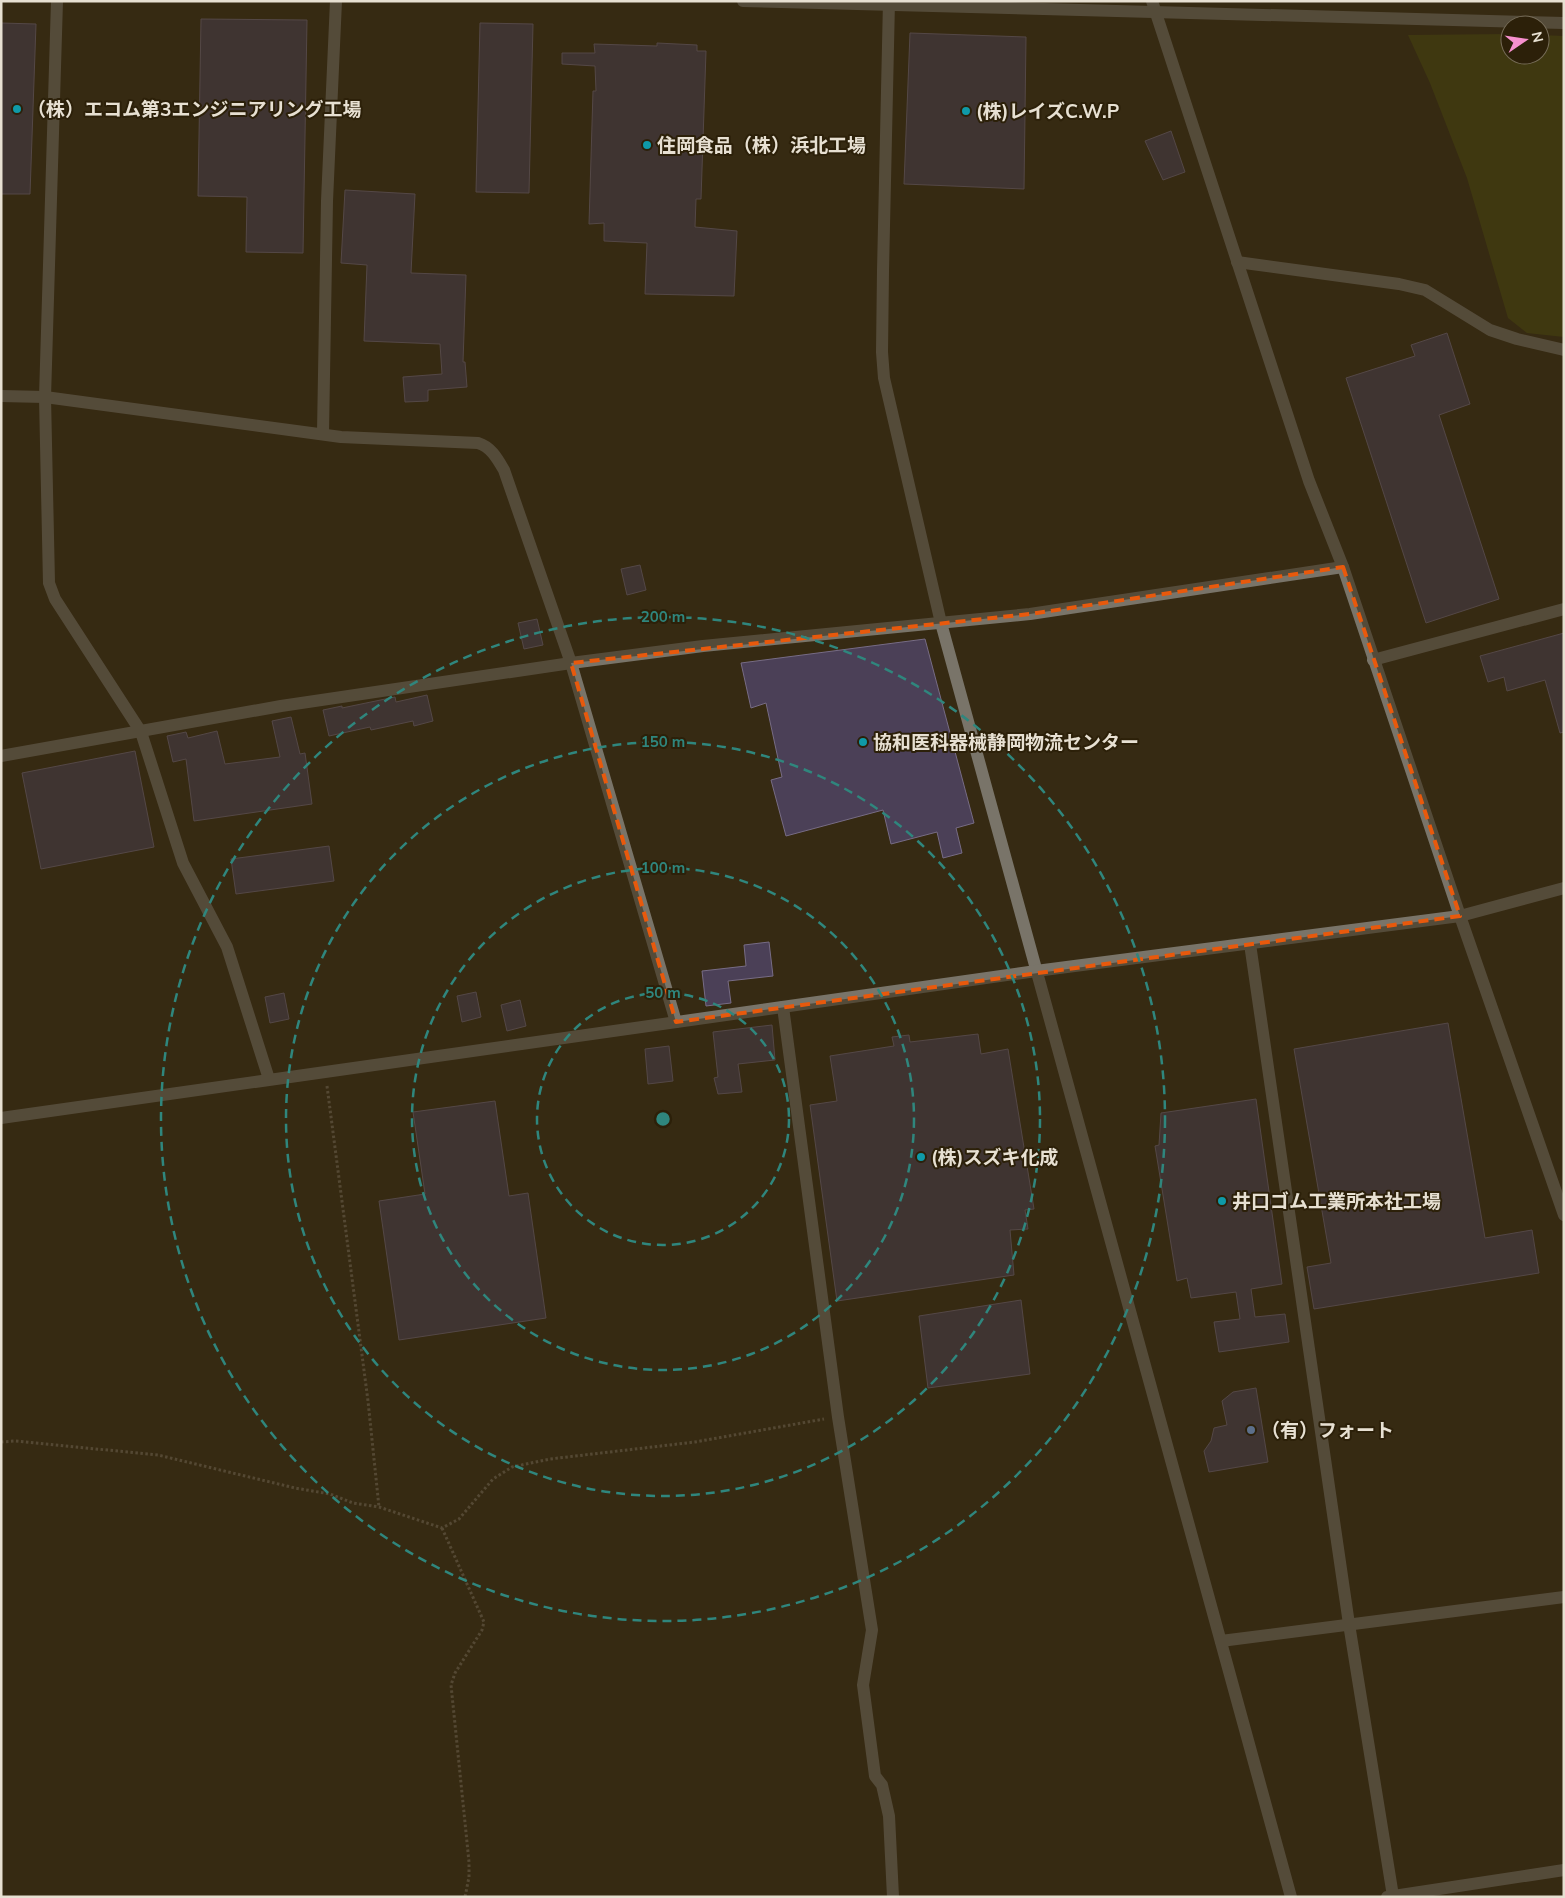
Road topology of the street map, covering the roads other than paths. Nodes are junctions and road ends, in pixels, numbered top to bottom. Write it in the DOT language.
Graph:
graph roads {
  1 [pos="57,1"];
  2 [pos="336,1"];
  3 [pos="743,1"];
  4 [pos="889,3"];
  5 [pos="1154,6"];
  6 [pos="1564,23"];
  7 [pos="1237,262"];
  8 [pos="1564,350"];
  9 [pos="1,396"];
  10 [pos="45,397"];
  11 [pos="323,433"];
  12 [pos="1343,568"];
  13 [pos="1564,609"];
  14 [pos="941,622"];
  15 [pos="1374,660"];
  16 [pos="571,663"];
  17 [pos="142,732"];
  18 [pos="1,756"];
  19 [pos="1564,888"];
  20 [pos="1460,916"];
  21 [pos="1250,944"];
  22 [pos="1036,971"];
  23 [pos="783,1008"];
  24 [pos="676,1022"];
  25 [pos="269,1080"];
  26 [pos="1,1118"];
  27 [pos="1564,1215"];
  28 [pos="1564,1597"];
  29 [pos="1349,1624"];
  30 [pos="1221,1641"];
  31 [pos="1564,1870"];
  32 [pos="1390,1896"];
  33 [pos="893,1897"];
  34 [pos="1291,1897"];
  1 -- 10 [label="street"];
  2 -- 11 [label="street"];
  3 -- 4 [label="street"];
  4 -- 5 [label="street"];
  4 -- 14 [label="street"];
  5 -- 6 [label="street"];
  5 -- 7 [label="street"];
  7 -- 8 [label="street"];
  7 -- 12 [label="street"];
  9 -- 10 [label="street"];
  10 -- 11 [label="street"];
  10 -- 17 [label="street"];
  11 -- 16 [label="street"];
  12 -- 14 [label="street"];
  12 -- 15 [label="street"];
  13 -- 15 [label="street"];
  14 -- 16 [label="street"];
  14 -- 22 [label="street"];
  15 -- 20 [label="street"];
  16 -- 17 [label="street"];
  16 -- 24 [label="street"];
  17 -- 18 [label="street"];
  17 -- 25 [label="street"];
  19 -- 20 [label="street"];
  20 -- 21 [label="street"];
  20 -- 27 [label="street"];
  21 -- 22 [label="street"];
  21 -- 29 [label="street"];
  22 -- 23 [label="street"];
  22 -- 30 [label="street"];
  23 -- 24 [label="street"];
  23 -- 33 [label="street"];
  24 -- 25 [label="street"];
  25 -- 26 [label="street"];
  28 -- 29 [label="street"];
  29 -- 30 [label="street"];
  29 -- 32 [label="street"];
  30 -- 34 [label="street"];
  31 -- 32 [label="street"];
}
